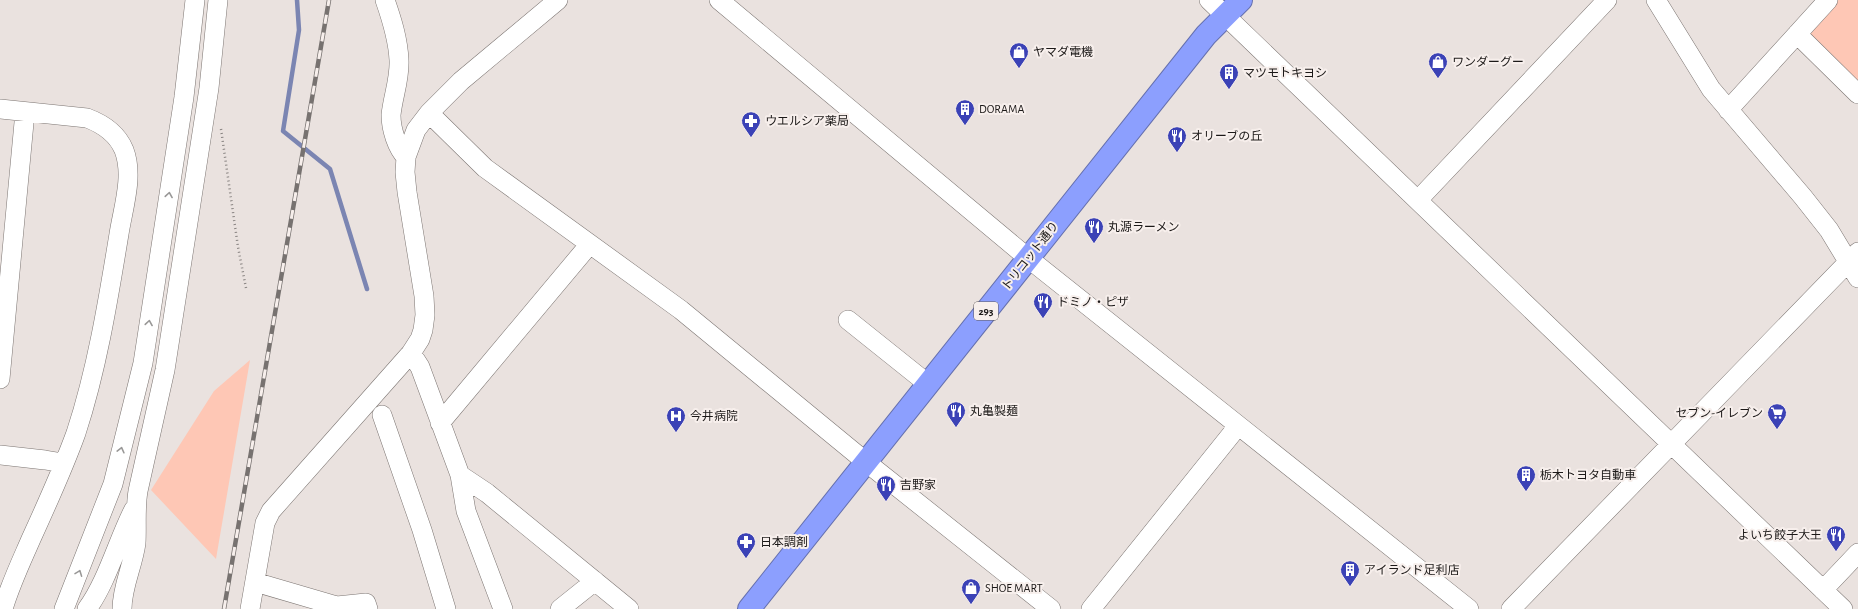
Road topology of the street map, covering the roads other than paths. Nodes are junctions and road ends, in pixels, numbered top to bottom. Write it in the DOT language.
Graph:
graph roads {
  1 [pos="196,0"];
  2 [pos="218,0"];
  3 [pos="385,0"];
  4 [pos="558,0"];
  5 [pos="719,0"];
  6 [pos="1209,0"];
  7 [pos="1241,0"];
  8 [pos="1606,0"];
  9 [pos="1656,0"];
  10 [pos="1828,0"];
  11 [pos="1225,15"];
  12 [pos="1797,34"];
  13 [pos="1858,94"];
  14 [pos="0,109"];
  15 [pos="1728,110"];
  16 [pos="25,112"];
  17 [pos="429,113"];
  18 [pos="406,157"];
  19 [pos="1418,200"];
  20 [pos="589,245"];
  21 [pos="1028,258"];
  22 [pos="1855,264"];
  23 [pos="848,320"];
  24 [pos="411,353"];
  25 [pos="0,379"];
  26 [pos="928,384"];
  27 [pos="382,415"];
  28 [pos="440,424"];
  29 [pos="1238,426"];
  30 [pos="1671,443"];
  31 [pos="0,455"];
  32 [pos="866,462"];
  33 [pos="63,463"];
  34 [pos="460,475"];
  35 [pos="135,507"];
  36 [pos="1858,553"];
  37 [pos="595,581"];
  38 [pos="254,582"];
  39 [pos="4,584"];
  40 [pos="1823,590"];
  41 [pos="3,609"];
  42 [pos="64,609"];
  43 [pos="87,609"];
  44 [pos="122,609"];
  45 [pos="250,609"];
  46 [pos="368,609"];
  47 [pos="446,609"];
  48 [pos="503,609"];
  49 [pos="560,609"];
  50 [pos="629,609"];
  51 [pos="749,609"];
  52 [pos="1051,609"];
  53 [pos="1091,609"];
  54 [pos="1469,609"];
  55 [pos="1511,609"];
  56 [pos="1843,609"];
  42 -- 1 [label="street, one-way"];
  2 -- 35 [label="street"];
  3 -- 18 [label="street"];
  4 -- 17 [label="street"];
  5 -- 21 [label="street"];
  6 -- 11 [label="street"];
  7 -- 11 [label="highway, トリコット通り / 293"];
  8 -- 19 [label="street"];
  9 -- 15 [label="street"];
  10 -- 12 [label="street"];
  11 -- 19 [label="street"];
  11 -- 21 [label="highway, トリコット通り / 293"];
  12 -- 13 [label="street"];
  12 -- 15 [label="street"];
  14 -- 16 [label="street"];
  15 -- 22 [label="street"];
  16 -- 25 [label="street"];
  16 -- 33 [label="street"];
  17 -- 18 [label="street"];
  17 -- 20 [label="street"];
  18 -- 24 [label="street"];
  19 -- 30 [label="street"];
  20 -- 28 [label="street"];
  20 -- 32 [label="street"];
  21 -- 26 [label="highway, トリコット通り / 293"];
  21 -- 29 [label="street"];
  22 -- 30 [label="street"];
  23 -- 26 [label="street"];
  24 -- 28 [label="street"];
  24 -- 38 [label="street"];
  26 -- 32 [label="highway, トリコット通り / 293"];
  27 -- 47 [label="street"];
  28 -- 34 [label="street"];
  29 -- 53 [label="street"];
  29 -- 54 [label="street"];
  30 -- 40 [label="street"];
  30 -- 55 [label="street"];
  31 -- 33 [label="street"];
  32 -- 51 [label="highway, トリコット通り / 293"];
  32 -- 52 [label="street"];
  33 -- 39 [label="street"];
  34 -- 37 [label="street"];
  34 -- 48 [label="street"];
  35 -- 43 [label="street"];
  35 -- 44 [label="street"];
  36 -- 40 [label="street"];
  37 -- 49 [label="street"];
  37 -- 50 [label="street"];
  38 -- 45 [label="street"];
  38 -- 46 [label="street"];
  39 -- 41 [label="street"];
  40 -- 56 [label="street"];
}
